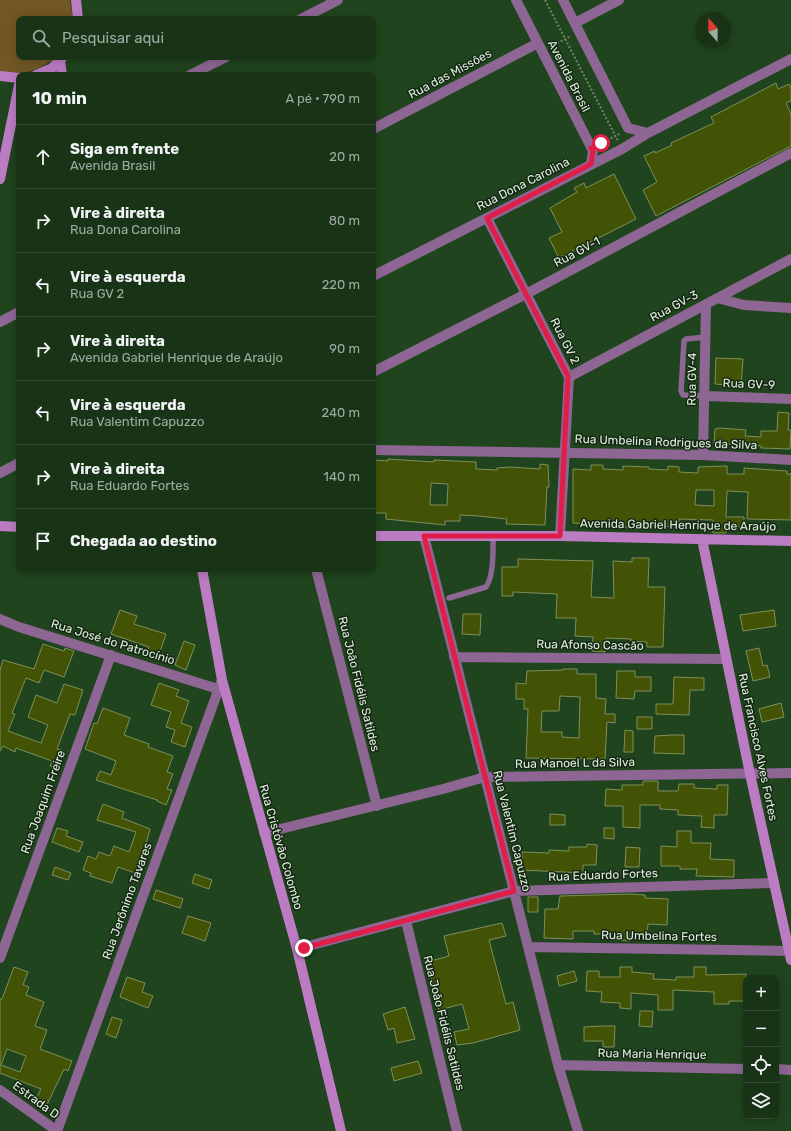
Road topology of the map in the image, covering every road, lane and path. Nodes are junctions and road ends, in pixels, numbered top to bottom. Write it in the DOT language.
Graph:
graph roads {
  1 [pos="76,0"];
  2 [pos="338,0"];
  3 [pos="516,0"];
  4 [pos="546,0"];
  5 [pos="563,0"];
  6 [pos="619,0"];
  7 [pos="78,16"];
  8 [pos="307,16"];
  9 [pos="577,28"];
  10 [pos="566,39"];
  11 [pos="540,47"];
  12 [pos="791,59"];
  13 [pos="60,60"];
  14 [pos="61,60"];
  15 [pos="220,60"];
  16 [pos="44,72"];
  17 [pos="62,72"];
  18 [pos="196,72"];
  19 [pos="0,76"];
  20 [pos="16,78"];
  21 [pos="16,101"];
  22 [pos="376,128"];
  23 [pos="628,128"];
  24 [pos="648,134"];
  25 [pos="615,136"];
  26 [pos="591,148"];
  27 [pos="622,149"];
  28 [pos="791,153"];
  29 [pos="591,164"];
  30 [pos="0,179"];
  31 [pos="487,218"];
  32 [pos="791,259"];
  33 [pos="376,274"];
  34 [pos="526,294"];
  35 [pos="717,298"];
  36 [pos="706,304"];
  37 [pos="791,308"];
  38 [pos="16,314"];
  39 [pos="0,322"];
  40 [pos="706,337"];
  41 [pos="376,370"];
  42 [pos="568,376"];
  43 [pos="706,396"];
  44 [pos="791,399"];
  45 [pos="376,450"];
  46 [pos="563,452"];
  47 [pos="703,455"];
  48 [pos="791,460"];
  49 [pos="16,465"];
  50 [pos="0,473"];
  51 [pos="0,526"];
  52 [pos="16,527"];
  53 [pos="376,536"];
  54 [pos="424,536"];
  55 [pos="493,536"];
  56 [pos="560,536"];
  57 [pos="702,539"];
  58 [pos="791,541"];
  59 [pos="202,572"];
  60 [pos="317,572"];
  61 [pos="448,598"];
  62 [pos="0,620"];
  63 [pos="111,655"];
  64 [pos="454,657"];
  65 [pos="726,659"];
  66 [pos="220,685"];
  67 [pos="791,773"];
  68 [pos="750,774"];
  69 [pos="484,777"];
  70 [pos="377,806"];
  71 [pos="264,833"];
  72 [pos="774,883"];
  73 [pos="514,891"];
  74 [pos="406,921"];
  75 [pos="528,948"];
  76 [pos="297,949"];
  77 [pos="790,956"];
  78 [pos="0,958"];
  79 [pos="558,1065"];
  80 [pos="743,1069"];
  81 [pos="779,1069"];
  82 [pos="791,1070"];
  83 [pos="0,1090"];
  84 [pos="57,1131"];
  85 [pos="341,1131"];
  86 [pos="457,1131"];
  87 [pos="578,1131"];
  1 -- 7 [label="street"];
  2 -- 8 [label="street"];
  3 -- 11 [label="street, Avenida Brasil"];
  4 -- 10 [label="path"];
  5 -- 9 [label="street"];
  6 -- 9 [label="street"];
  9 -- 10 [label="path"];
  9 -- 23 [label="street"];
  10 -- 11 [label="path"];
  10 -- 25 [label="path"];
  11 -- 22 [label="street, Rua das Missões"];
  11 -- 26 [label="street, Avenida Brasil"];
  12 -- 24 [label="street, Rua Dona Carolina"];
  13 -- 16 [label="street"];
  14 -- 17 [label="street"];
  15 -- 18 [label="street"];
  19 -- 20 [label="street"];
  21 -- 30 [label="street"];
  23 -- 24 [label="street"];
  23 -- 25 [label="path"];
  24 -- 27 [label="street, Rua Dona Carolina"];
  25 -- 26 [label="path"];
  25 -- 27 [label="path"];
  26 -- 29 [label="street, Avenida Brasil"];
  27 -- 29 [label="street, Rua Dona Carolina"];
  28 -- 34 [label="street, Rua GV-1"];
  29 -- 31 [label="street, Rua Dona Carolina"];
  31 -- 33 [label="street, Rua Dona Carolina"];
  31 -- 34 [label="street, Rua GV 2"];
  32 -- 35 [label="street, Rua GV-3"];
  34 -- 41 [label="street, Rua GV-1"];
  34 -- 42 [label="street, Rua GV 2"];
  35 -- 36 [label="street, Rua GV-3"];
  35 -- 37 [label="street"];
  36 -- 40 [label="street, Rua GV-4"];
  36 -- 42 [label="street, Rua GV-3"];
  38 -- 39 [label="street"];
  40 -- 43 [label="street, Rua GV-4"];
  40 -- 43 [label="lane"];
  42 -- 46 [label="street, Rua GV 2"];
  43 -- 44 [label="street, Rua GV-9"];
  43 -- 47 [label="street, Rua GV-4"];
  45 -- 46 [label="street, Rua Umbelina Rodrigues da Silva"];
  46 -- 47 [label="street, Rua Umbelina Rodrigues da Silva"];
  46 -- 56 [label="street, Rua GV 2"];
  47 -- 48 [label="street, Rua Umbelina Rodrigues da Silva"];
  49 -- 50 [label="street"];
  51 -- 52 [label="street"];
  53 -- 54 [label="street, Avenida Gabriel Henrique de Araújo"];
  54 -- 55 [label="street, Avenida Gabriel Henrique de Araújo"];
  54 -- 64 [label="street, Rua Valentim Capuzzo"];
  55 -- 56 [label="street, Avenida Gabriel Henrique de Araújo"];
  55 -- 61 [label="lane"];
  56 -- 57 [label="street, Avenida Gabriel Henrique de Araújo"];
  57 -- 58 [label="street, Avenida Gabriel Henrique de Araújo"];
  57 -- 65 [label="street, Rua Francisco Alves Fortes"];
  59 -- 66 [label="street, Rua Cristóvão Colombo"];
  60 -- 70 [label="street, Rua João Fidélis Satildes"];
  62 -- 63 [label="street, Rua José do Patrocínio"];
  63 -- 66 [label="street, Rua José do Patrocínio"];
  63 -- 78 [label="street, Rua Joaquim Freire"];
  64 -- 65 [label="street, Rua Afonso Cascão"];
  64 -- 69 [label="street, Rua Valentim Capuzzo"];
  65 -- 68 [label="street, Rua Francisco Alves Fortes"];
  66 -- 71 [label="street, Rua Cristóvão Colombo"];
  66 -- 84 [label="street, Rua Jerônimo Tavares"];
  67 -- 68 [label="street, Rua Manoel L da Silva"];
  68 -- 69 [label="street, Rua Manoel L da Silva"];
  68 -- 72 [label="street, Rua Francisco Alves Fortes"];
  69 -- 70 [label="street, Rua Manoel L da Silva"];
  69 -- 73 [label="street, Rua Valentim Capuzzo"];
  70 -- 71 [label="street, Rua Manoel L da Silva"];
  71 -- 76 [label="street, Rua Cristóvão Colombo"];
  72 -- 73 [label="street, Rua Eduardo Fortes"];
  72 -- 77 [label="street, Rua Francisco Alves Fortes"];
  73 -- 74 [label="street, Rua Eduardo Fortes"];
  73 -- 75 [label="street, Rua Valentim Capuzzo"];
  74 -- 76 [label="street, Rua Eduardo Fortes"];
  74 -- 86 [label="street, Rua João Fidélis Satildes"];
  75 -- 77 [label="street, Rua Umbelina Fortes"];
  75 -- 79 [label="street, Rua Valentim Capuzzo"];
  76 -- 85 [label="street, Rua Cristóvão Colombo"];
  79 -- 80 [label="street, Rua Maria Henrique"];
  79 -- 87 [label="street, Rua Valentim Capuzzo"];
  81 -- 82 [label="street"];
  83 -- 84 [label="street, Estrada D"];
}
